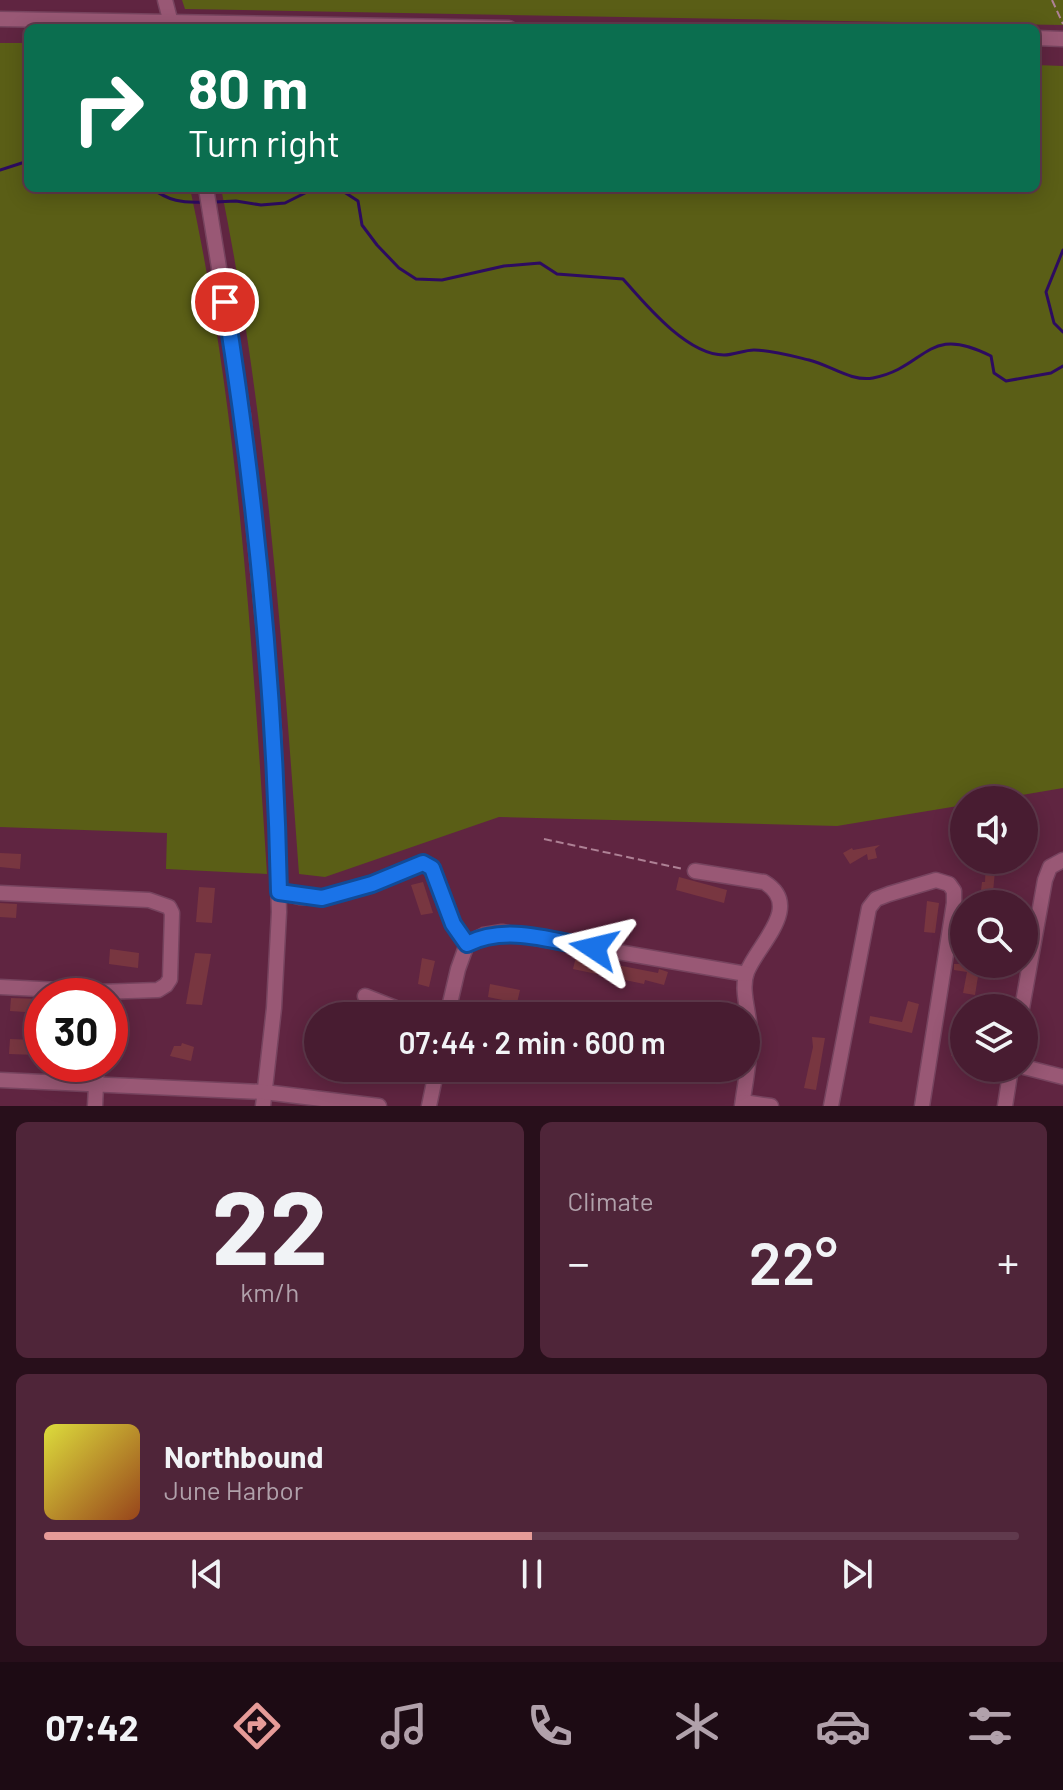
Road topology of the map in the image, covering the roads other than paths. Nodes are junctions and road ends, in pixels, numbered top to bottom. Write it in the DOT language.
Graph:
graph roads {
  1 [pos="165,0"];
  2 [pos="0,19"];
  3 [pos="172,24"];
  4 [pos="1040,38"];
  5 [pos="1063,39"];
  6 [pos="207,192"];
  7 [pos="1063,860"];
  8 [pos="695,871"];
  9 [pos="279,892"];
  10 [pos="0,893"];
  11 [pos="467,944"];
  12 [pos="746,974"];
  13 [pos="0,987"];
  14 [pos="24,989"];
  15 [pos="128,992"];
  16 [pos="1025,994"];
  17 [pos="365,996"];
  18 [pos="380,1002"];
  19 [pos="450,1002"];
  20 [pos="747,1002"];
  21 [pos="1038,1071"];
  22 [pos="1063,1077"];
  23 [pos="0,1080"];
  24 [pos="434,1082"];
  25 [pos="744,1082"];
  26 [pos="1009,1082"];
  27 [pos="96,1083"];
  28 [pos="264,1099"];
  29 [pos="742,1104"];
  30 [pos="95,1106"];
  31 [pos="379,1106"];
  32 [pos="429,1106"];
  33 [pos="771,1106"];
  34 [pos="831,1106"];
  35 [pos="922,1106"];
  36 [pos="1005,1106"];
  1 -- 3 [label="street"];
  2 -- 3 [label="street"];
  4 -- 5 [label="street"];
  6 -- 9 [label="street"];
  7 -- 16 [label="street"];
  8 -- 12 [label="street"];
  9 -- 11 [label="street"];
  9 -- 28 [label="street"];
  10 -- 15 [label="street"];
  11 -- 12 [label="street"];
  11 -- 19 [label="street"];
  12 -- 20 [label="street"];
  13 -- 14 [label="street"];
  17 -- 18 [label="street"];
  21 -- 22 [label="street"];
  23 -- 27 [label="street"];
  24 -- 32 [label="street"];
  25 -- 29 [label="street"];
  26 -- 36 [label="street"];
  27 -- 28 [label="street"];
  27 -- 30 [label="street"];
  28 -- 31 [label="street"];
  29 -- 33 [label="street"];
  34 -- 35 [label="street"];
}
